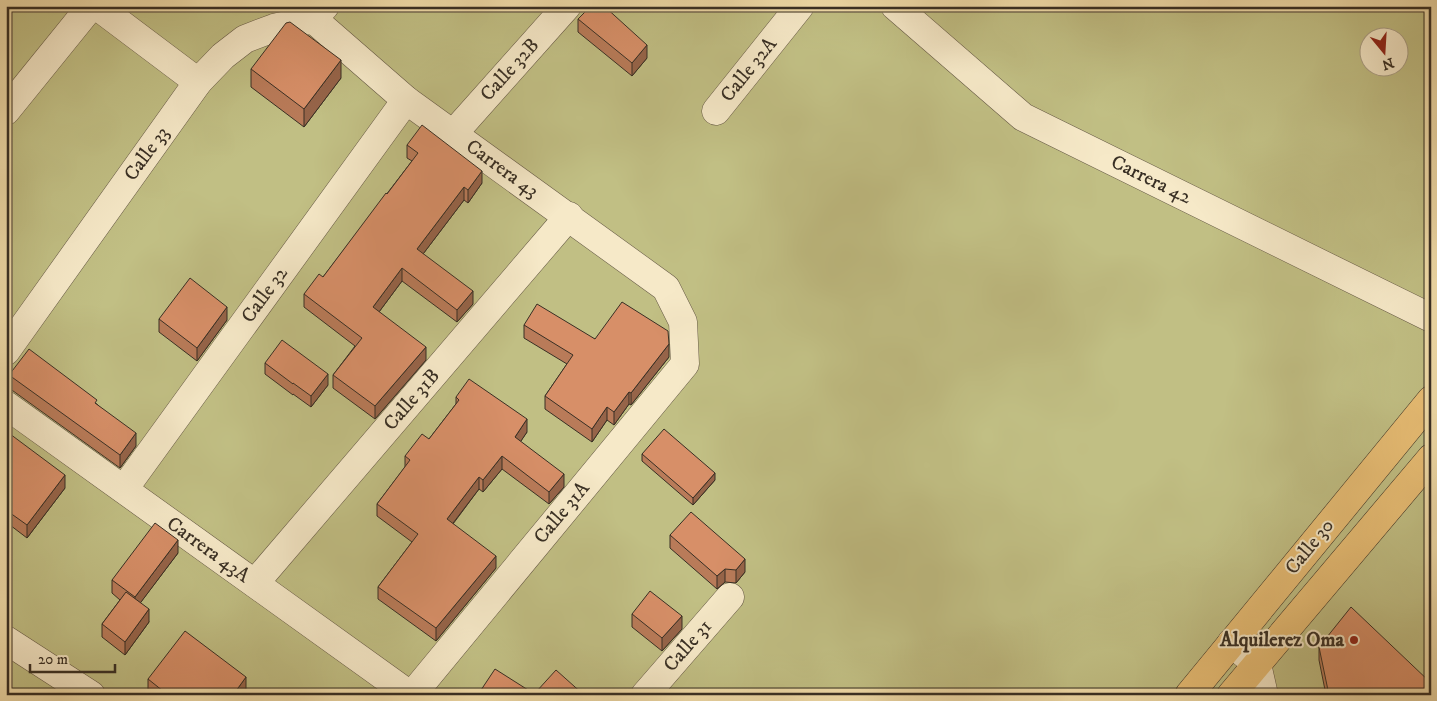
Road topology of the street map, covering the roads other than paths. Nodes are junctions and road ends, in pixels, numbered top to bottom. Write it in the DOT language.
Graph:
graph roads {
  1 [pos="91,6"];
  2 [pos="97,6"];
  3 [pos="567,6"];
  4 [pos="800,6"];
  5 [pos="895,6"];
  6 [pos="319,13"];
  7 [pos="198,82"];
  8 [pos="406,100"];
  9 [pos="6,111"];
  10 [pos="716,111"];
  11 [pos="453,134"];
  12 [pos="569,216"];
  13 [pos="1431,318"];
  14 [pos="683,322"];
  15 [pos="6,351"];
  16 [pos="1431,400"];
  17 [pos="6,405"];
  18 [pos="1431,458"];
  19 [pos="124,489"];
  20 [pos="255,583"];
  21 [pos="730,597"];
  22 [pos="6,640"];
  23 [pos="1231,643"];
  24 [pos="1257,664"];
  25 [pos="91,695"];
  26 [pos="411,695"];
  27 [pos="645,695"];
  28 [pos="1189,695"];
  29 [pos="1231,695"];
  30 [pos="1264,695"];
  1 -- 9 [label="street"];
  2 -- 7 [label="street"];
  3 -- 11 [label="street, Calle 32B"];
  4 -- 10 [label="street, Calle 32A"];
  5 -- 13 [label="street, Carrera 42"];
  6 -- 7 [label="street, Calle 33"];
  6 -- 8 [label="street, Carrera 43"];
  7 -- 15 [label="street, Calle 33"];
  8 -- 11 [label="street, Carrera 43"];
  8 -- 19 [label="street, Calle 32"];
  11 -- 12 [label="street, Carrera 43"];
  12 -- 14 [label="street, Carrera 43"];
  12 -- 20 [label="street, Calle 31B"];
  14 -- 26 [label="street, Calle 31A"];
  16 -- 23 [label="main road, Calle 30"];
  17 -- 19 [label="street, Carrera 43A"];
  18 -- 24 [label="main road, Calle 30"];
  19 -- 20 [label="street, Carrera 43A"];
  20 -- 26 [label="street, Carrera 43A"];
  21 -- 27 [label="street, Calle 31"];
  22 -- 25 [label="street"];
  23 -- 24 [label="street"];
  23 -- 28 [label="main road, Calle 30"];
  24 -- 29 [label="main road, Calle 30"];
  24 -- 30 [label="street"];
}
